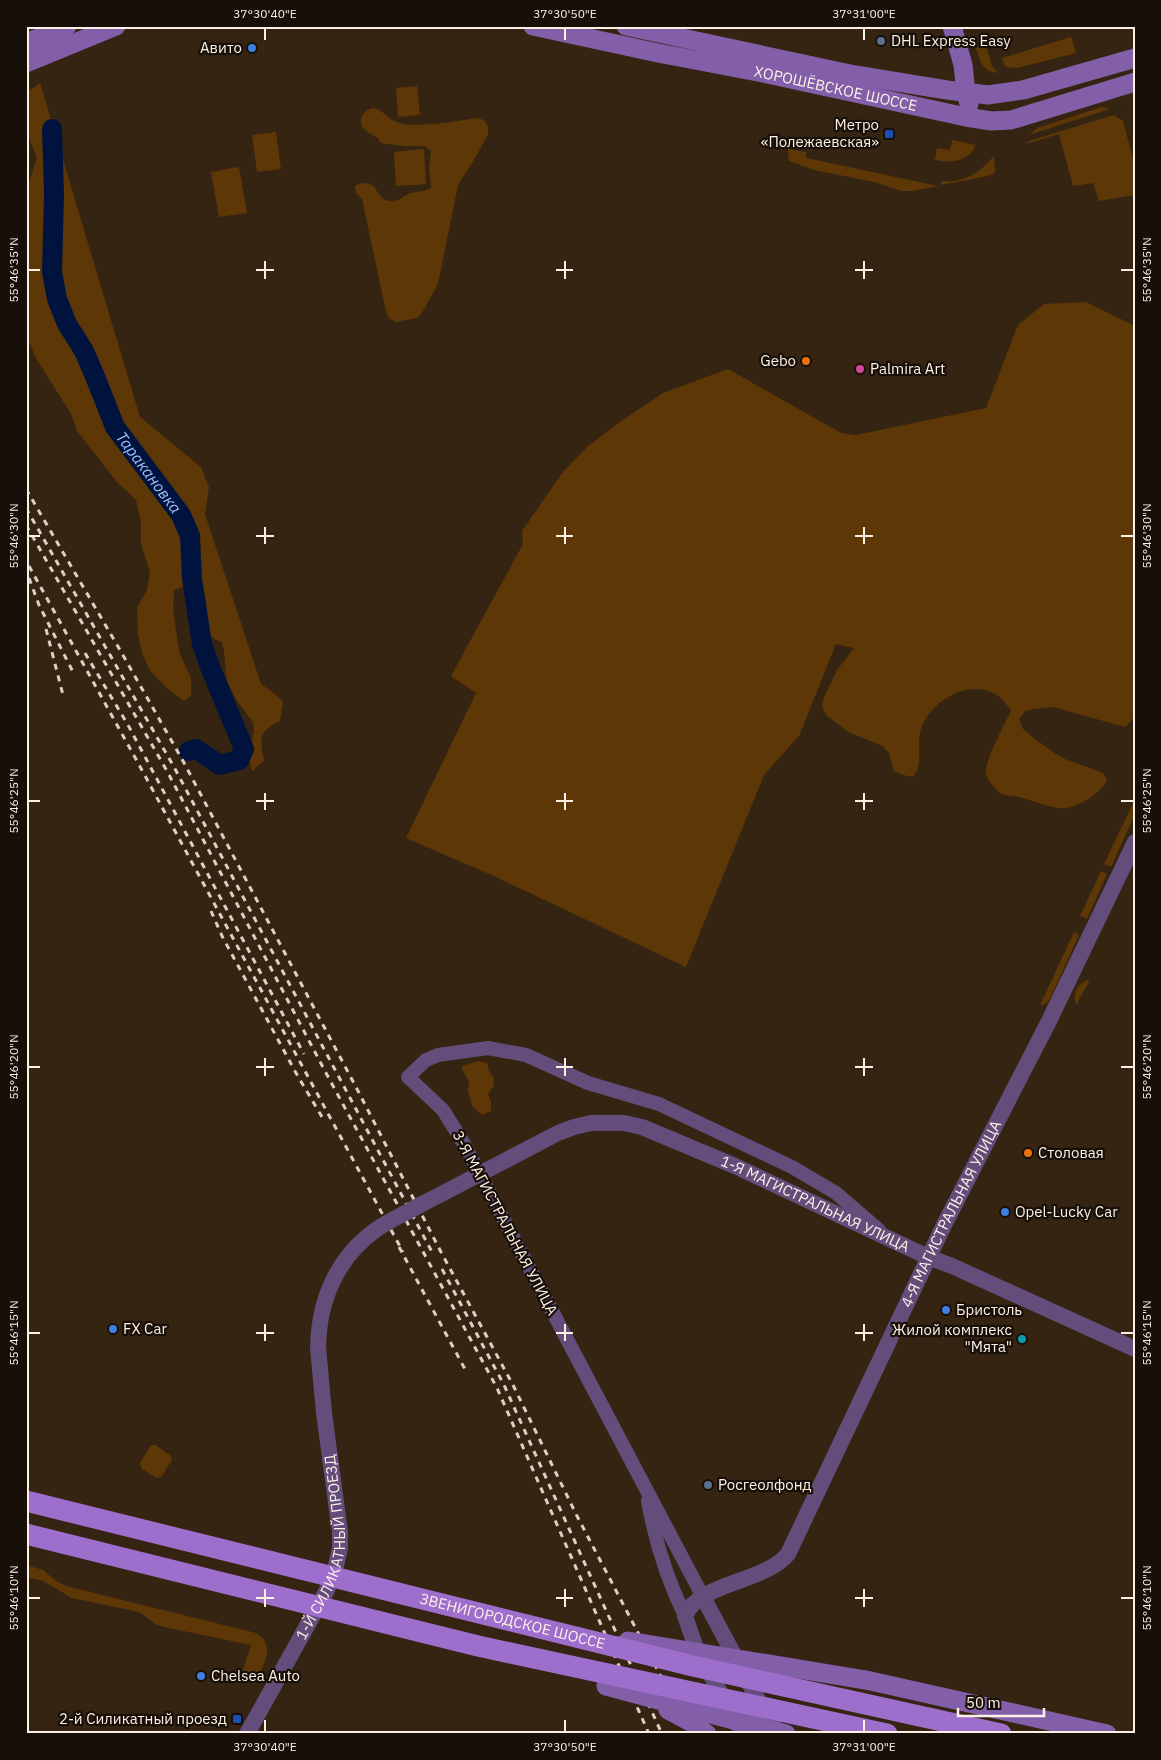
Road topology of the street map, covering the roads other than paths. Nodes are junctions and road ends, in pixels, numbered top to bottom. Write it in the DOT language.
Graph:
graph roads {
  1 [pos="67,26"];
  2 [pos="116,26"];
  3 [pos="533,26"];
  4 [pos="626,26"];
  5 [pos="952,26"];
  6 [pos="26,43"];
  7 [pos="1135,58"];
  8 [pos="26,63"];
  9 [pos="1135,82"];
  10 [pos="966,93"];
  11 [pos="931,109"];
  12 [pos="987,120"];
  13 [pos="1135,842"];
  14 [pos="887,1238"];
  15 [pos="928,1257"];
  16 [pos="318,1347"];
  17 [pos="1135,1349"];
  18 [pos="645,1485"];
  19 [pos="26,1501"];
  20 [pos="26,1534"];
  21 [pos="703,1597"];
  22 [pos="485,1615"];
  23 [pos="685,1616"];
  24 [pos="478,1646"];
  25 [pos="606,1686"];
  26 [pos="247,1734"];
  27 [pos="707,1734"];
  28 [pos="743,1734"];
  29 [pos="779,1734"];
  30 [pos="786,1734"];
  31 [pos="887,1734"];
  32 [pos="1001,1734"];
  33 [pos="1107,1734"];
  1 -- 6 [label="main road"];
  2 -- 8 [label="main road"];
  3 -- 11 [label="main road, ХОРОШЁВСКОЕ ШОССЕ"];
  4 -- 10 [label="main road, ХОРОШЁВСКОЕ ШОССЕ"];
  5 -- 10 [label="main road"];
  7 -- 10 [label="main road, ХОРОШЁВСКОЕ ШОССЕ"];
  9 -- 12 [label="main road, ХОРОШЁВСКОЕ ШОССЕ"];
  10 -- 11 [label="main road"];
  10 -- 12 [label="main road"];
  11 -- 12 [label="main road, ХОРОШЁВСКОЕ ШОССЕ"];
  13 -- 15 [label="street, 4-Я МАГИСТРАЛЬНАЯ УЛИЦА"];
  14 -- 15 [label="street, 1-Я МАГИСТРАЛЬНАЯ УЛИЦА"];
  14 -- 16 [label="street, 1-Я МАГИСТРАЛЬНАЯ УЛИЦА, bridge"];
  14 -- 18 [label="street, 3-Я МАГИСТРАЛЬНАЯ УЛИЦА"];
  15 -- 17 [label="street, 1-Я МАГИСТРАЛЬНАЯ УЛИЦА"];
  15 -- 21 [label="street, 4-Я МАГИСТРАЛЬНАЯ УЛИЦА"];
  16 -- 26 [label="street, 1-Й СИЛИКАТНЫЙ ПРОЕЗД"];
  18 -- 21 [label="street, 3-Я МАГИСТРАЛЬНАЯ УЛИЦА"];
  18 -- 23 [label="street, 3-Я МАГИСТРАЛЬНАЯ УЛИЦА"];
  19 -- 22 [label="main road, ЗВЕНИГОРОДСКОЕ ШОССЕ, bridge"];
  20 -- 24 [label="main road, ЗВЕНИГОРОДСКОЕ ШОССЕ, bridge"];
  21 -- 23 [label="street"];
  21 -- 29 [label="street, 3-Я МАГИСТРАЛЬНАЯ УЛИЦА"];
  22 -- 32 [label="main road, ЗВЕНИГОРОДСКОЕ ШОССЕ, bridge"];
  22 -- 33 [label="main road, bridge"];
  23 -- 28 [label="street, 3-Я МАГИСТРАЛЬНАЯ УЛИЦА"];
  24 -- 25 [label="main road, bridge"];
  24 -- 31 [label="main road, ЗВЕНИГОРОДСКОЕ ШОССЕ, bridge"];
  25 -- 27 [label="main road, bridge"];
  25 -- 30 [label="main road, bridge"];
}
